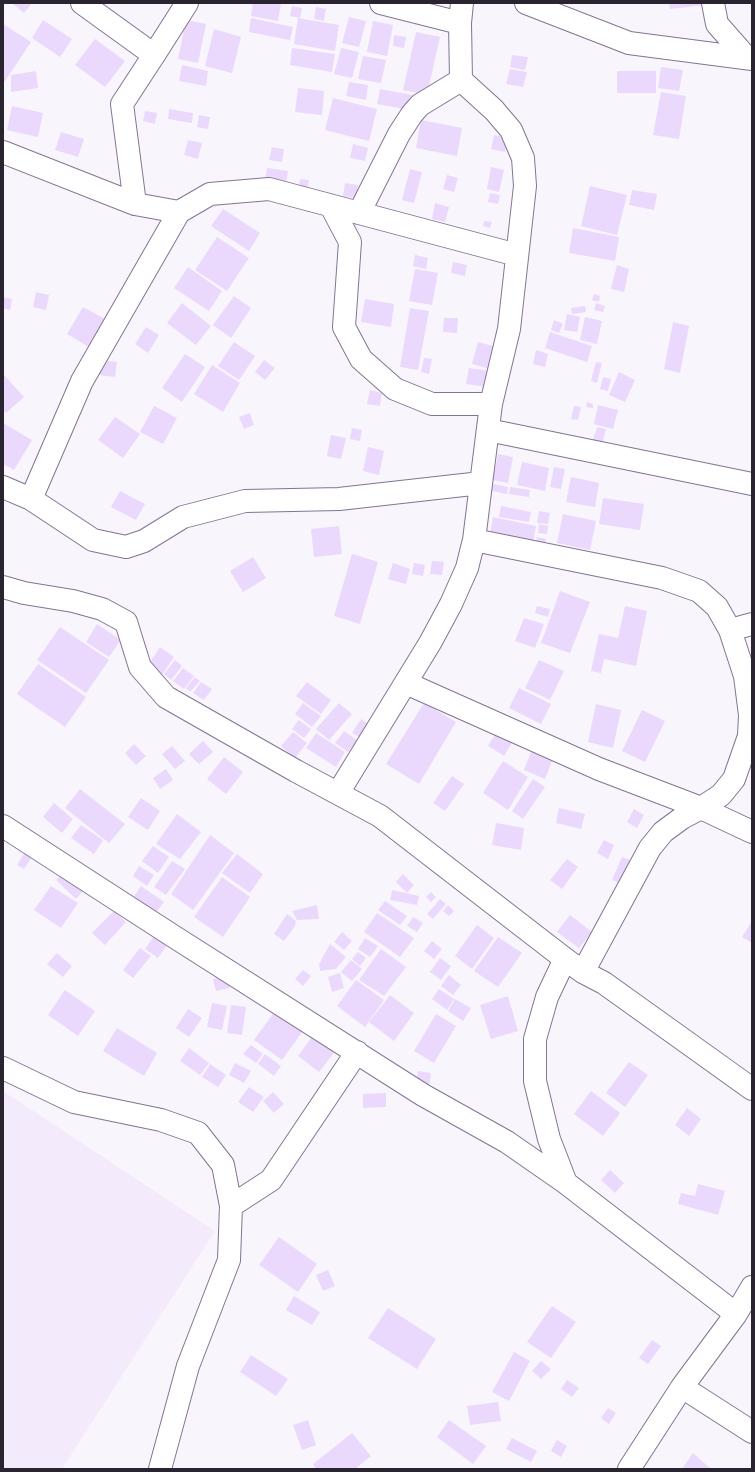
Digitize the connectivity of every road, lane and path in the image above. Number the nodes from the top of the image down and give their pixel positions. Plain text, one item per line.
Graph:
1 (82, 3) edge
2 (187, 3) edge
3 (380, 3) edge
4 (526, 3) edge
5 (713, 3) edge
6 (462, 13) edge
7 (154, 55) junction
8 (750, 58) edge
9 (461, 80) junction
10 (3, 152) edge
11 (135, 204) junction
12 (331, 206) junction
13 (179, 212) junction
14 (359, 213) junction
15 (516, 255) junction
16 (491, 404) junction
17 (488, 430) junction
18 (481, 483) junction
19 (752, 484) edge
20 (3, 486) edge
21 (31, 499) junction
22 (474, 540) junction
23 (3, 587) edge
24 (752, 624) edge
25 (730, 630) junction
26 (406, 683) junction
27 (338, 793) junction
28 (701, 808) junction
29 (3, 826) edge
30 (752, 832) edge
31 (565, 959) junction
32 (582, 972) junction
33 (356, 1052) junction
34 (3, 1068) edge
35 (752, 1089) edge
36 (566, 1183) junction
37 (231, 1206) junction
38 (752, 1287) edge
39 (736, 1314) junction
40 (682, 1387) junction
41 (752, 1432) edge
42 (160, 1469) edge
43 (629, 1469) edge

1 - 7 street
2 - 7 street
3 - 6 street
4 - 8 street
5 - 8 street
6 - 9 street
7 - 11 street
9 - 14 street
9 - 15 street
10 - 11 street
11 - 13 street
12 - 13 street
12 - 14 street
12 - 16 street
13 - 21 street
14 - 15 street
15 - 16 street
16 - 17 street
17 - 18 street
17 - 19 street
18 - 21 street
18 - 22 street
20 - 21 street
22 - 25 street
22 - 26 street
23 - 27 street
24 - 25 street
25 - 28 street
26 - 27 street
26 - 28 street
27 - 31 street
28 - 30 street
28 - 32 street
29 - 33 street
31 - 32 street
31 - 36 street
32 - 35 street
33 - 36 street
33 - 37 street
34 - 37 street
36 - 39 street
37 - 42 street
38 - 39 street
39 - 40 street
40 - 41 street
40 - 43 street

